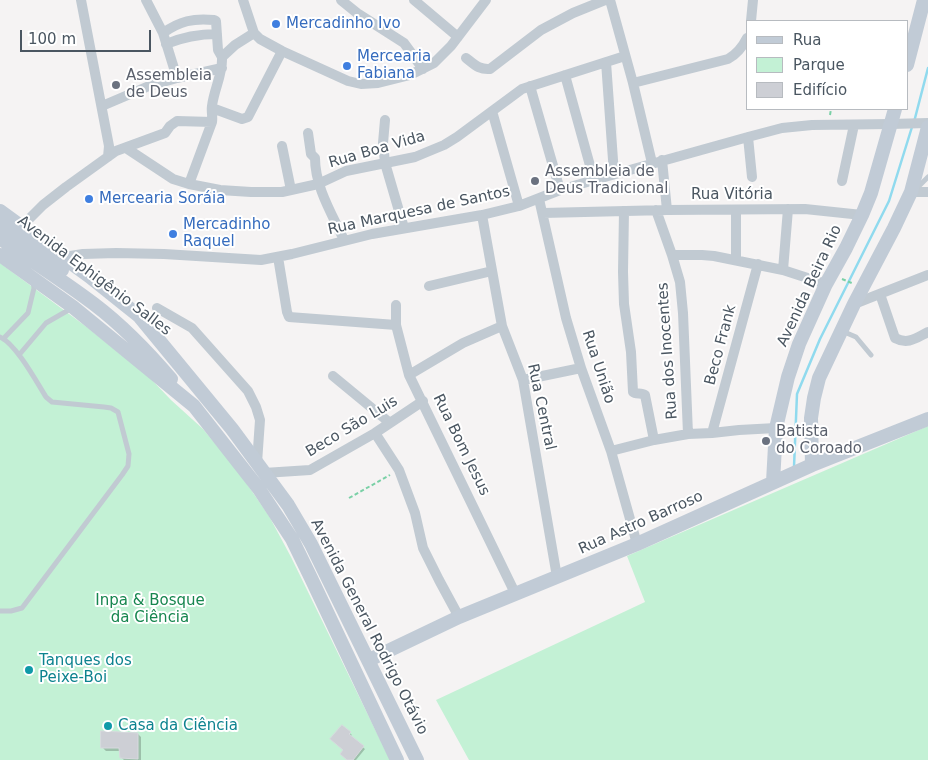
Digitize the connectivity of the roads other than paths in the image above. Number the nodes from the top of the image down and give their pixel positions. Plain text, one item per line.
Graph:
1 (81, 0) edge
2 (146, 0) edge
3 (244, 0) edge
4 (341, 0) edge
5 (486, 0) edge
6 (606, 0) edge
7 (610, 0) edge
8 (752, 0) edge
9 (924, 0) edge
10 (418, 1) edge
11 (752, 20) edge
12 (163, 32) junction
13 (254, 33) junction
14 (217, 34) junction
15 (458, 37) junction
16 (166, 44) junction
17 (745, 44) edge
18 (282, 51) junction
19 (625, 56) junction
20 (222, 57) junction
21 (466, 58) dead end
22 (908, 61) edge
23 (606, 62) junction
24 (222, 68) junction
25 (424, 69) junction
26 (565, 74) junction
27 (177, 78) junction
28 (633, 83) junction
29 (530, 86) junction
30 (102, 106) junction
31 (212, 108) junction
32 (895, 110) edge
33 (492, 111) junction
34 (385, 120) dead end
35 (212, 122) junction
36 (898, 124) junction
37 (925, 124) edge
38 (854, 125) junction
39 (308, 133) dead end
40 (748, 137) junction
41 (282, 146) dead end
42 (126, 148) junction
43 (108, 157) junction
44 (662, 160) junction
45 (385, 163) junction
46 (652, 163) junction
47 (614, 174) junction
48 (752, 177) dead end
49 (928, 177) edge
50 (594, 180) junction
51 (842, 181) dead end
52 (189, 184) junction
53 (318, 184) junction
54 (911, 189) junction
55 (291, 190) junction
56 (560, 190) junction
57 (928, 192) edge
58 (539, 199) junction
59 (519, 206) junction
60 (656, 210) junction
61 (667, 210) junction
62 (736, 210) junction
63 (788, 210) junction
64 (0, 211) edge
65 (624, 211) junction
66 (543, 213) junction
67 (482, 215) junction
68 (862, 216) junction
69 (0, 226) edge
70 (21, 227) junction
71 (404, 228) junction
72 (0, 238) edge
73 (344, 240) junction
74 (0, 255) edge
75 (672, 255) junction
76 (64, 257) junction
77 (278, 257) junction
78 (736, 260) junction
79 (758, 264) junction
80 (783, 270) junction
81 (492, 271) junction
82 (928, 274) edge
83 (33, 278) junction
84 (826, 284) junction
85 (429, 286) dead end
86 (880, 294) junction
87 (854, 304) junction
88 (396, 305) dead end
89 (73, 307) junction
90 (157, 308) dead end
91 (396, 325) junction
92 (502, 326) junction
93 (841, 331) junction
94 (928, 332) edge
95 (2, 338) edge
96 (168, 352) junction
97 (19, 355) junction
98 (871, 355) dead end
99 (581, 368) junction
100 (409, 375) junction
101 (333, 376) dead end
102 (523, 380) junction
103 (423, 401) junction
104 (194, 406) junction
105 (928, 419) edge
106 (390, 422) junction
107 (776, 428) junction
108 (375, 433) junction
109 (712, 433) junction
110 (688, 434) junction
111 (654, 440) junction
112 (611, 451) junction
113 (812, 465) junction
114 (260, 468) junction
115 (773, 482) junction
116 (637, 544) junction
117 (557, 577) junction
118 (515, 593) junction
119 (0, 611) edge
120 (459, 617) junction
121 (369, 660) junction
122 (397, 760) edge
123 (417, 760) edge

1 - 30 street
2 - 12 street
3 - 13 street
4 - 25 street
5 - 15 street
6 - 21 street
7 - 19 street
8 - 11 street
9 - 22 main road
10 - 15 street
12 - 14 street
12 - 16 street
13 - 18 street
13 - 20 street
14 - 16 street
14 - 20 street
15 - 25 street
16 - 27 street
17 - 28 street
18 - 25 street
18 - 31 street
19 - 23 street, Rua Boa Vida
19 - 28 street
20 - 24 street
23 - 26 street, Rua Boa Vida
23 - 47 street
24 - 27 street
24 - 31 street
26 - 29 street, Rua Boa Vida
26 - 50 street
27 - 30 street
28 - 46 street
29 - 33 street, Rua Boa Vida
29 - 56 street
30 - 43 street
31 - 35 street
32 - 36 main road, Avenida Beira Rio
33 - 45 street, Rua Boa Vida
33 - 59 street
34 - 45 street
35 - 42 street
35 - 52 street
36 - 37 street, Rua Marquesa de Santos
36 - 38 street, Rua Marquesa de Santos
36 - 68 main road, Avenida Beira Rio
37 - 54 main road
38 - 40 street, Rua Marquesa de Santos
38 - 51 street
39 - 53 street
40 - 44 street, Rua Marquesa de Santos
40 - 48 street
41 - 55 street
42 - 43 street
42 - 52 street, Rua Boa Vida
43 - 70 street
44 - 46 street, Rua Marquesa de Santos
44 - 61 street
45 - 53 street, Rua Boa Vida
45 - 71 street
46 - 47 street, Rua Marquesa de Santos
47 - 50 street, Rua Marquesa de Santos
49 - 54 lane
50 - 56 street, Rua Marquesa de Santos
52 - 55 street, Rua Boa Vida
53 - 55 street, Rua Boa Vida
53 - 73 street
54 - 57 street
54 - 87 main road
56 - 58 street, Rua Marquesa de Santos
58 - 59 street, Rua Marquesa de Santos
58 - 66 street, Rua União
59 - 67 street, Rua Marquesa de Santos
60 - 61 street, Rua Vitória
60 - 65 street, Rua Vitória
60 - 75 street, Rua dos Inocentes
61 - 62 street, Rua Vitória
62 - 63 street, Rua Vitória
62 - 78 street
63 - 68 street, Rua Vitória
63 - 80 street
64 - 70 main road, Avenida General Rodrigo Otávio
65 - 66 street, Rua Vitória
65 - 111 street
66 - 99 street, Rua União
67 - 71 street, Rua Marquesa de Santos
67 - 81 street, Rua Central
68 - 84 main road, Avenida Beira Rio
69 - 96 main road, Avenida Ephigênio Salles
70 - 76 main road, Avenida General Rodrigo Otávio
71 - 73 street, Rua Marquesa de Santos
72 - 104 main road, Avenida Ephigênio Salles
73 - 77 street, Rua Marquesa de Santos
74 - 83 main road, Avenida General Rodrigo Otávio
75 - 78 street
75 - 110 street, Rua dos Inocentes
76 - 77 street, Rua Marquesa de Santos
76 - 96 main road, Avenida General Rodrigo Otávio
77 - 91 street
78 - 79 street
79 - 80 street
79 - 109 street, Beco Frank
80 - 84 street
81 - 85 street
81 - 92 street, Rua Central
82 - 86 street
83 - 89 main road, Avenida General Rodrigo Otávio
83 - 95 lane
84 - 107 main road, Avenida Beira Rio
86 - 87 street
86 - 94 street
87 - 93 main road
88 - 91 street, Rua Bom Jesus
89 - 97 lane
89 - 104 main road, Avenida General Rodrigo Otávio
90 - 114 street
91 - 100 street, Rua Bom Jesus
92 - 100 street
92 - 102 street, Rua Central
93 - 98 lane
93 - 113 main road
95 - 97 lane
96 - 114 main road, Avenida General Rodrigo Otávio
97 - 119 lane
99 - 102 street
99 - 112 street, Rua União
100 - 103 street, Rua Bom Jesus
101 - 106 street
102 - 117 street, Rua Central
103 - 106 street, Beco São Luis
103 - 118 street, Rua Bom Jesus
104 - 122 main road, Avenida General Rodrigo Otávio
105 - 113 main road, Rua Astro Barroso
106 - 108 street, Beco São Luis
107 - 109 street
107 - 115 main road, Avenida Beira Rio
108 - 114 street, Beco São Luis
108 - 120 street
109 - 110 street
110 - 111 street
111 - 112 street
112 - 116 street, Rua União
113 - 115 main road, Rua Astro Barroso
114 - 121 main road, Avenida General Rodrigo Otávio
115 - 116 main road, Rua Astro Barroso
116 - 117 main road, Rua Astro Barroso
117 - 118 main road, Rua Astro Barroso
118 - 120 main road, Rua Astro Barroso
120 - 121 main road, Rua Astro Barroso
121 - 123 main road, Avenida General Rodrigo Otávio

